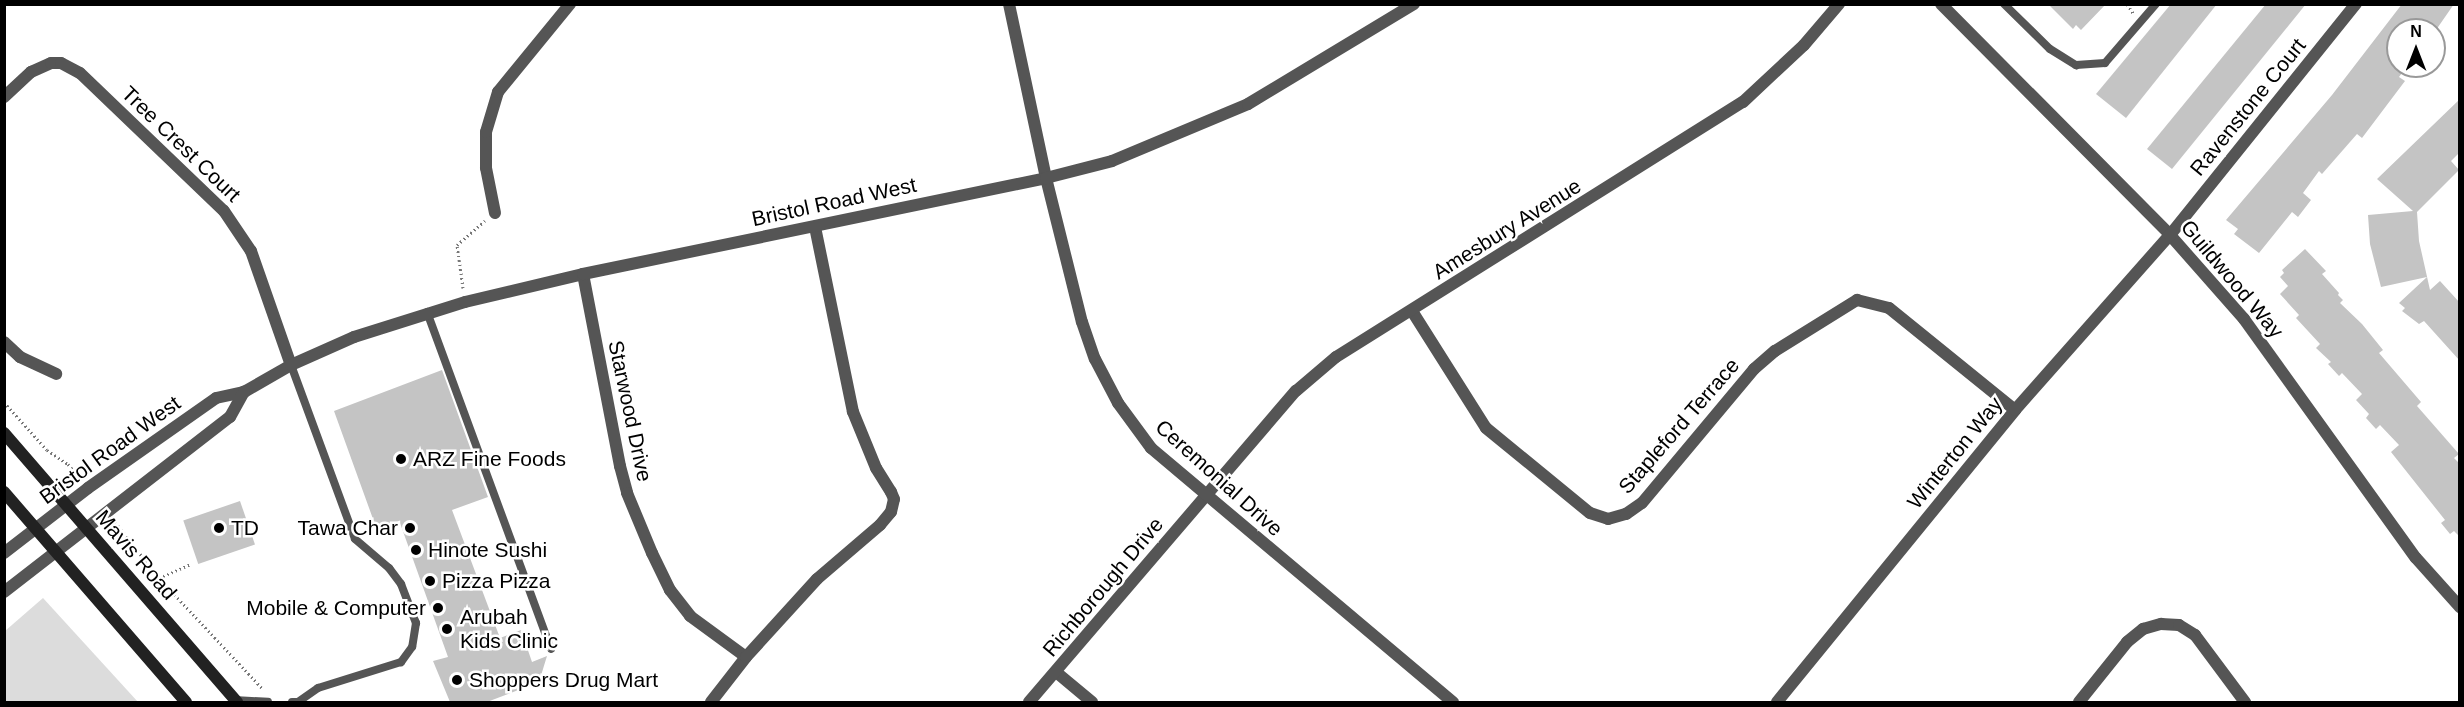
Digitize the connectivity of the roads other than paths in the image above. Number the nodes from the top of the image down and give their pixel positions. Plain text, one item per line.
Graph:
1 (570, 4) edge
2 (1009, 4) edge
3 (1414, 4) edge
4 (1839, 4) edge
5 (1941, 4) edge
6 (2004, 4) edge
7 (2156, 4) edge
8 (2356, 4) edge
9 (4, 97) edge
10 (1046, 178) junction
11 (495, 213) road end
12 (815, 227) junction
13 (2170, 235) junction
14 (583, 274) junction
15 (1412, 311) junction
16 (428, 312) junction
17 (4, 342) edge
18 (291, 365) junction
19 (56, 374) dead end
20 (244, 392) junction
21 (2015, 410) junction
22 (4, 434) edge
23 (4, 492) edge
24 (1205, 496) junction
25 (67, 505) junction
26 (87, 528) junction
27 (36, 529) junction
28 (56, 552) junction
29 (4, 553) edge
30 (4, 592) edge
31 (2460, 607) edge
32 (550, 649) dead end
33 (746, 657) junction
34 (1056, 672) junction
35 (268, 699) edge
36 (236, 701) edge
37 (186, 702) edge
38 (292, 702) edge
39 (298, 702) edge
40 (711, 702) edge
41 (1029, 702) edge
42 (1092, 702) edge
43 (1453, 702) edge
44 (1777, 702) edge
45 (2079, 702) edge
46 (2245, 702) edge

1 - 11 street
2 - 10 street, Ceremonial Drive
3 - 10 street, Bristol Road West
4 - 15 street, Amesbury Avenue
5 - 13 street, Guildwood Way
6 - 7 lane
8 - 13 street, Ravenstone Court
9 - 18 street, Tree Crest Court
10 - 12 street, Bristol Road West
10 - 24 street, Ceremonial Drive
12 - 14 street, Bristol Road West
12 - 33 street
13 - 21 street, Winterton Way
13 - 31 street, Guildwood Way
14 - 16 street, Bristol Road West
14 - 33 street, Starwood Drive
15 - 21 street, Stapleford Terrace
15 - 24 street, Amesbury Avenue
16 - 18 street, Bristol Road West
16 - 32 lane
17 - 19 street
18 - 20 street, Bristol Road West
18 - 39 lane
20 - 25 street, Bristol Road West
20 - 26 street, Bristol Road West
21 - 44 street, Winterton Way
22 - 25 main road, Mavis Road
23 - 27 main road
24 - 34 street, Richborough Drive
24 - 43 street, Ceremonial Drive
25 - 26 main road, Mavis Road
25 - 27 street, Bristol Road West
26 - 28 street, Bristol Road West
26 - 36 main road, Mavis Road
27 - 28 main road
27 - 29 street, Bristol Road West
28 - 30 street, Bristol Road West
28 - 37 main road
33 - 40 street
34 - 41 street, Richborough Drive
34 - 42 street
35 - 36 lane
38 - 39 lane
45 - 46 street

